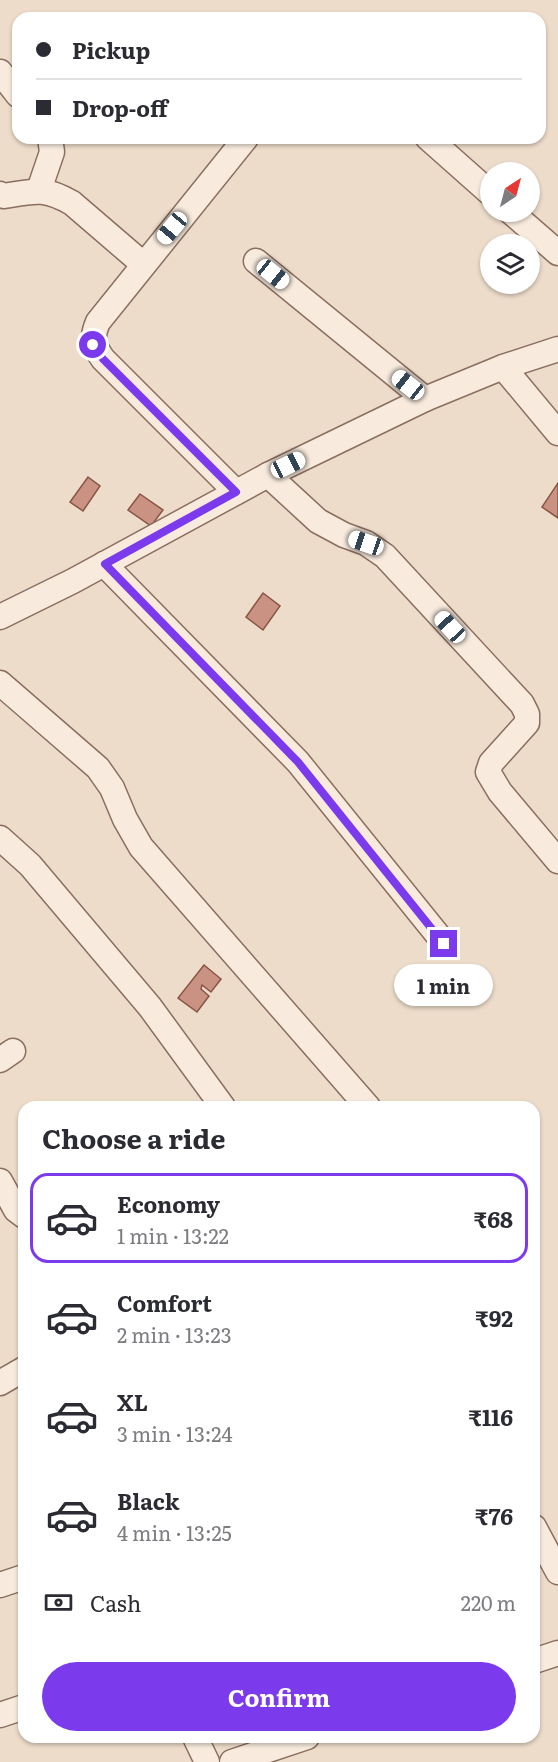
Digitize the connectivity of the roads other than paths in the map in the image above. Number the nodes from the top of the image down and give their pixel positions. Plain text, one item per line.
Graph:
1 (0, 72) edge
2 (12, 87) edge
3 (51, 144) edge
4 (241, 144) edge
5 (435, 144) edge
6 (480, 185) edge
7 (39, 190) junction
8 (0, 194) edge
9 (522, 222) edge
10 (558, 253) edge
11 (256, 261) dead end
12 (143, 264) junction
13 (558, 349) edge
14 (503, 367) junction
15 (425, 399) junction
16 (558, 433) edge
17 (268, 475) junction
18 (236, 492) junction
19 (105, 564) junction
20 (0, 617) edge
21 (0, 683) edge
22 (0, 838) edge
23 (558, 861) edge
24 (444, 944) dead end
25 (219, 1101) edge
26 (363, 1101) edge
27 (0, 1181) edge
28 (18, 1212) edge
29 (18, 1372) edge
30 (0, 1383) edge
31 (540, 1538) edge
32 (558, 1572) edge
33 (18, 1579) edge
34 (0, 1585) edge
35 (558, 1653) edge
36 (540, 1659) edge
37 (18, 1709) edge
38 (0, 1715) edge
39 (198, 1743) edge
40 (289, 1743) edge
41 (207, 1762) edge
42 (232, 1762) edge

1 - 2 street
3 - 7 street
4 - 12 street
5 - 6 street
7 - 8 street
7 - 12 street
9 - 10 street
11 - 15 street
12 - 18 street
13 - 14 street
14 - 15 street
14 - 16 street
15 - 17 street
17 - 18 street
17 - 23 street
18 - 19 street
19 - 20 street
19 - 24 street
21 - 26 street
22 - 25 street
27 - 28 street
29 - 30 street
31 - 32 street
33 - 34 street
35 - 36 street
37 - 38 street
39 - 41 street
40 - 42 street

